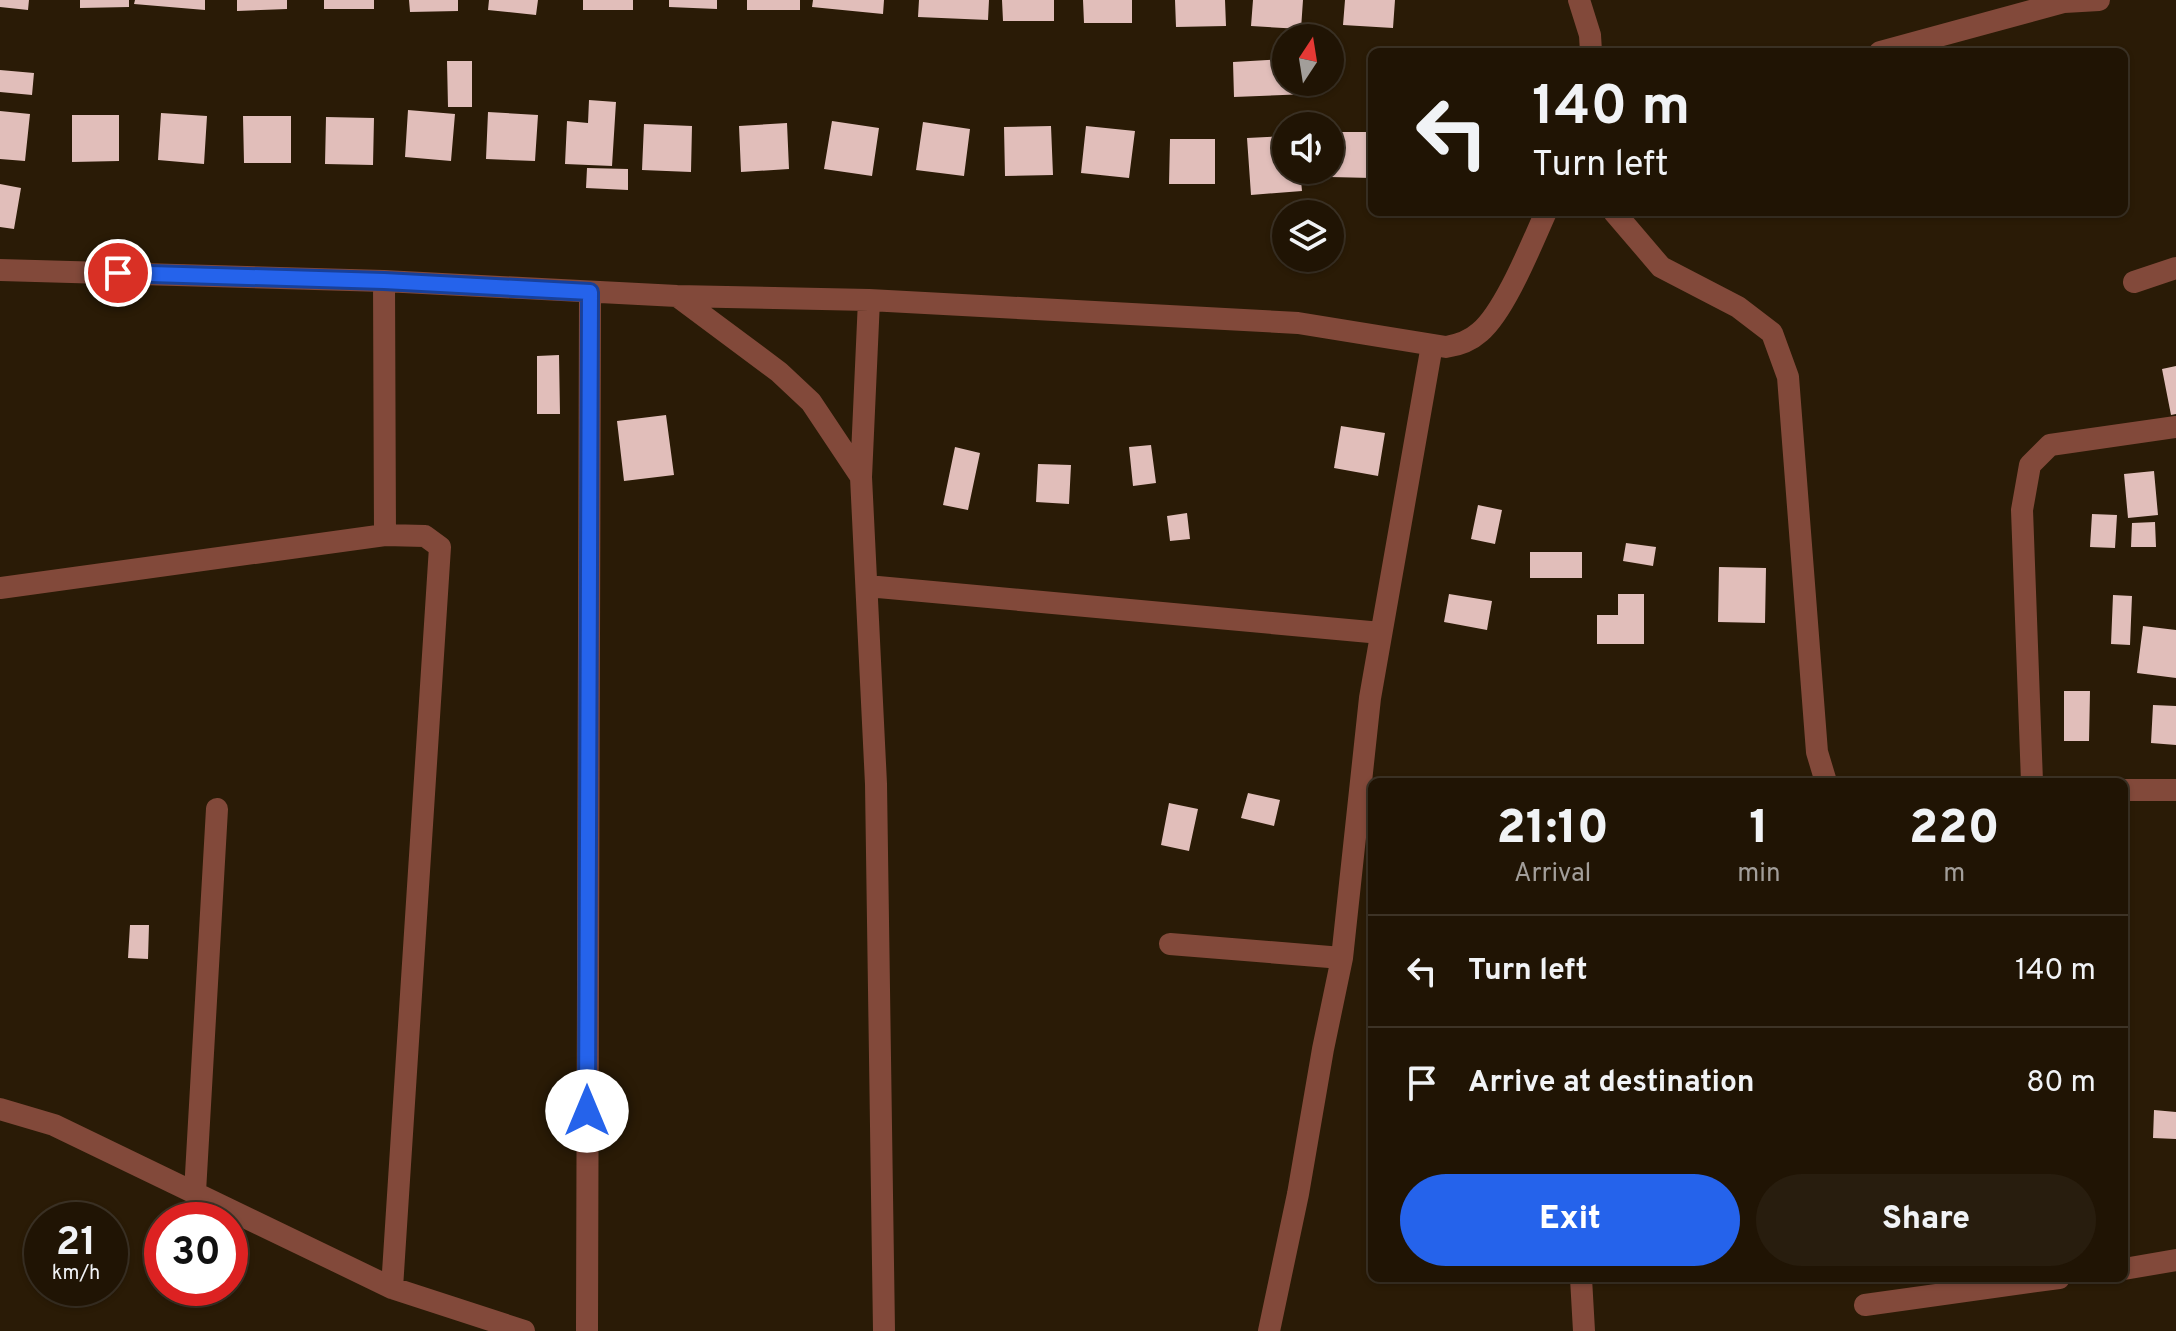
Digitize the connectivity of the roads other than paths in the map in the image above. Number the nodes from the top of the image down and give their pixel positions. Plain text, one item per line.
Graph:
1 (1579, 0) edge
2 (2099, 0) edge
3 (1999, 9) edge
4 (1591, 48) edge
5 (1891, 48) edge
6 (1544, 216) edge
7 (1617, 216) edge
8 (2176, 268) edge
9 (0, 270) edge
10 (384, 281) junction
11 (2134, 282) dead end
12 (590, 292) junction
13 (677, 296) junction
14 (869, 300) junction
15 (1432, 345) junction
16 (2176, 427) edge
17 (861, 477) junction
18 (385, 535) junction
19 (867, 586) junction
20 (0, 588) edge
21 (1381, 633) junction
22 (1825, 778) edge
23 (2032, 778) edge
24 (2128, 790) edge
25 (2176, 790) edge
26 (217, 809) dead end
27 (1170, 944) dead end
28 (1342, 958) junction
29 (0, 1109) edge
30 (195, 1192) junction
31 (2176, 1260) edge
32 (2128, 1268) edge
33 (1581, 1282) edge
34 (2030, 1282) edge
35 (392, 1288) junction
36 (1865, 1305) dead end
37 (524, 1331) edge
38 (587, 1331) edge
39 (884, 1331) edge
40 (1269, 1331) edge
41 (1584, 1331) edge

1 - 4 street
2 - 3 street
3 - 5 street
6 - 15 street
7 - 22 street
8 - 11 street
9 - 10 street
10 - 12 street
10 - 18 street
12 - 13 street
12 - 38 street
13 - 14 street
13 - 17 street
14 - 15 street
14 - 17 street
15 - 21 street
16 - 23 street
17 - 19 street
18 - 20 street
18 - 35 street
19 - 21 street
19 - 39 street
21 - 28 street
24 - 25 street
26 - 30 street
27 - 28 street
28 - 40 street
29 - 30 street
30 - 35 street
31 - 32 street
33 - 41 street
34 - 36 street
35 - 37 street

